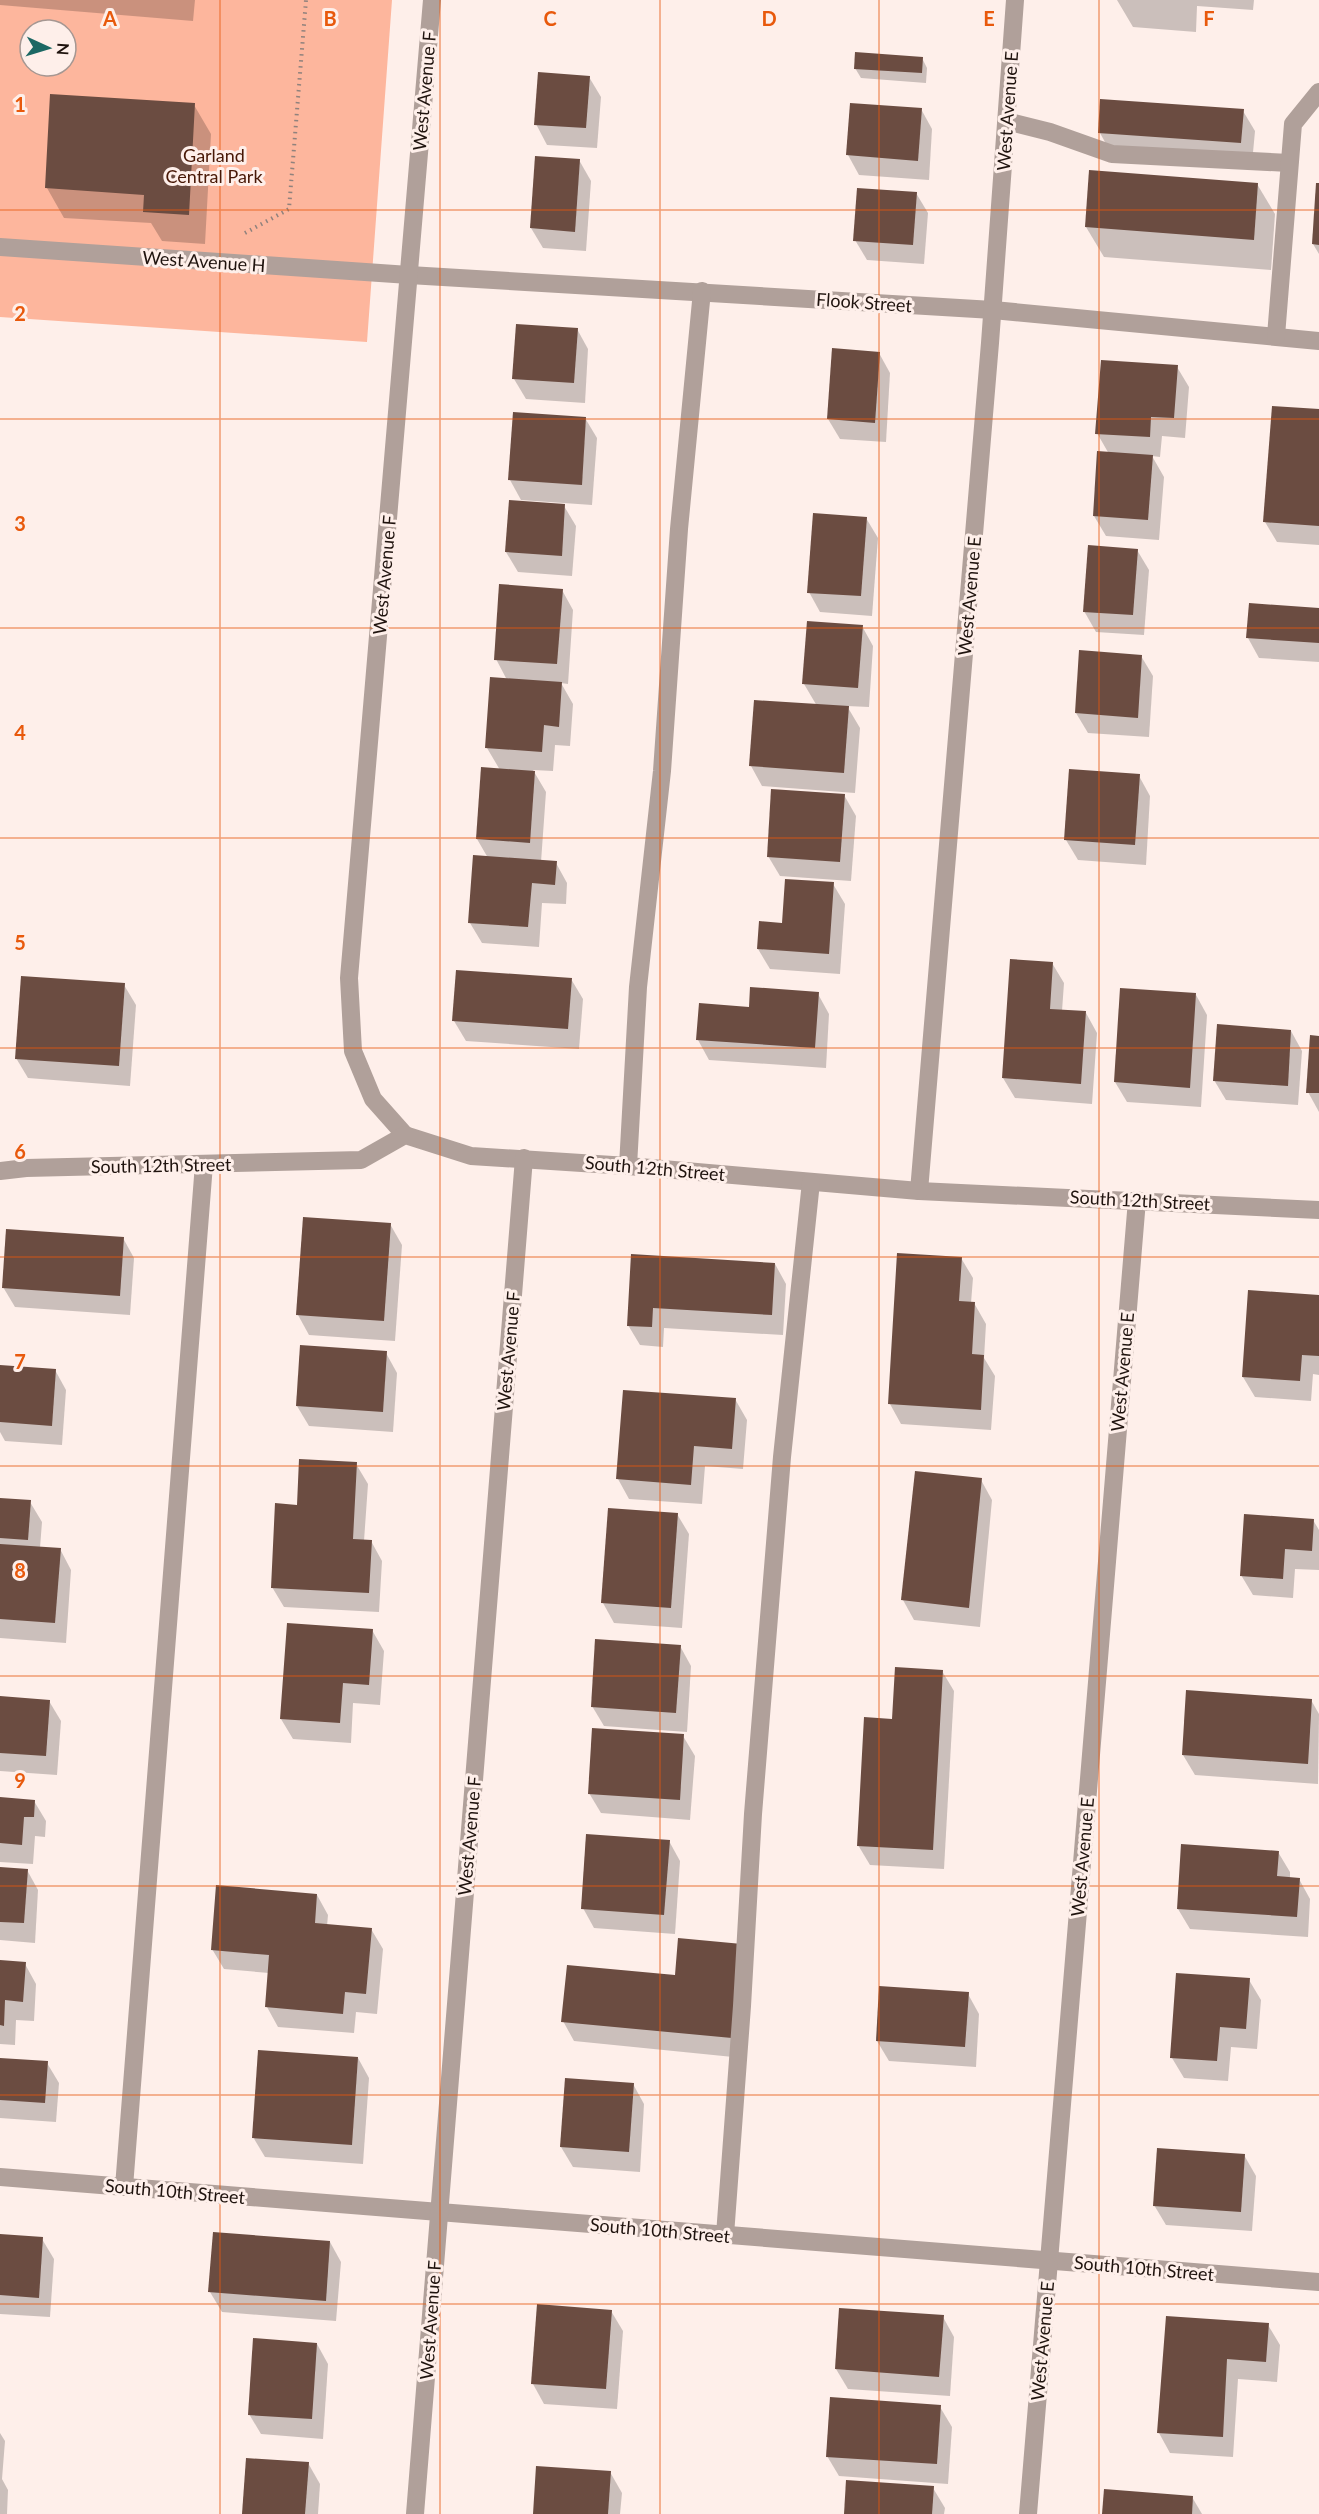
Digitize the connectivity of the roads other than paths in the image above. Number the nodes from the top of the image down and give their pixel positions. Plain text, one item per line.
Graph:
1 (432, 0) edge
2 (1015, 0) edge
3 (1319, 92) edge
4 (1006, 121) junction
5 (1288, 163) junction
6 (0, 247) edge
7 (409, 275) junction
8 (702, 291) junction
9 (993, 310) junction
10 (1276, 336) junction
11 (1319, 341) edge
12 (405, 1135) junction
13 (524, 1158) junction
14 (204, 1164) junction
15 (628, 1166) junction
16 (0, 1172) edge
17 (811, 1182) junction
18 (919, 1191) junction
19 (1137, 1200) junction
20 (1319, 1210) edge
21 (0, 2177) edge
22 (124, 2187) junction
23 (439, 2212) junction
24 (724, 2235) junction
25 (1049, 2261) junction
26 (1319, 2282) edge
27 (415, 2514) edge
28 (1028, 2514) edge

1 - 7 street, West Avenue F
2 - 4 street, West Avenue E
3 - 5 street
4 - 5 street
4 - 9 street, West Avenue E
5 - 10 street
6 - 7 street, West Avenue H
7 - 8 street, Flook Street
7 - 12 street, West Avenue F
8 - 9 street, Flook Street
8 - 15 street
9 - 10 street, Flook Street
9 - 18 street, West Avenue E
10 - 11 street, Flook Street
12 - 13 street, South 12th Street
12 - 14 street, South 12th Street
13 - 15 street, South 12th Street
13 - 23 street, West Avenue F
14 - 16 street, South 12th Street
14 - 22 street
15 - 17 street, South 12th Street
17 - 18 street, South 12th Street
17 - 24 street
18 - 19 street, South 12th Street
19 - 20 street, South 12th Street
19 - 25 street, West Avenue E
21 - 22 street, South 10th Street
22 - 23 street, South 10th Street
23 - 24 street, South 10th Street
23 - 27 street, West Avenue F
24 - 25 street, South 10th Street
25 - 26 street, South 10th Street
25 - 28 street, West Avenue E

